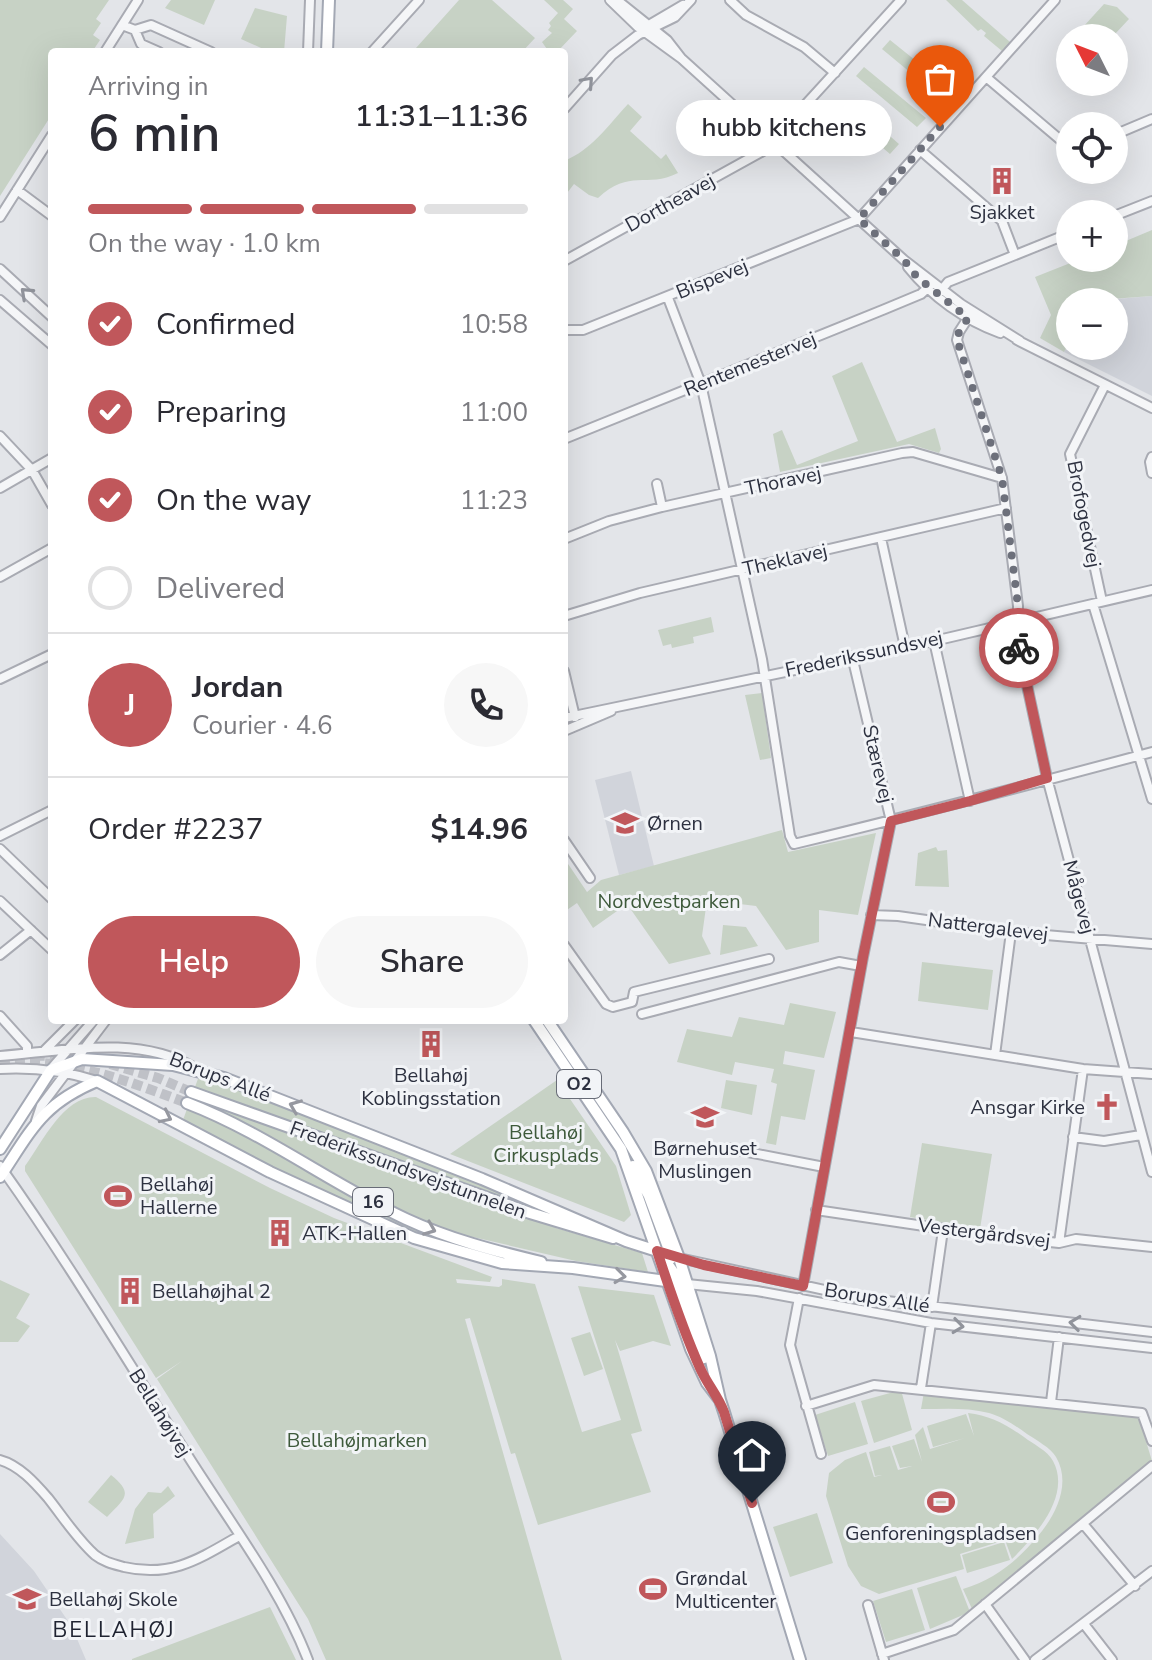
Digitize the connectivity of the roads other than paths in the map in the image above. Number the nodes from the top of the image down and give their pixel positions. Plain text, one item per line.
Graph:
1 (138, 0) edge
2 (310, 0) edge
3 (329, 0) edge
4 (419, 0) edge
5 (610, 0) edge
6 (617, 0) edge
7 (691, 0) edge
8 (730, 0) edge
9 (901, 0) edge
10 (1055, 0) edge
11 (122, 25) junction
12 (650, 29) junction
13 (135, 30) junction
14 (108, 48) edge
15 (150, 48) edge
16 (202, 48) edge
17 (308, 48) edge
18 (327, 48) edge
19 (376, 48) edge
20 (835, 73) junction
21 (986, 77) junction
22 (568, 97) edge
23 (1152, 119) edge
24 (1128, 129) edge
25 (1056, 136) edge
26 (48, 141) edge
27 (773, 142) junction
28 (920, 150) junction
29 (17, 190) junction
30 (1152, 201) edge
31 (1128, 210) edge
32 (48, 213) edge
33 (0, 217) edge
34 (859, 219) junction
35 (1056, 239) edge
36 (1015, 255) junction
37 (568, 259) edge
38 (0, 269) edge
39 (931, 285) junction
40 (939, 292) junction
41 (668, 298) junction
42 (0, 300) edge
43 (48, 313) edge
44 (968, 318) junction
45 (568, 330) edge
46 (1020, 341) junction
47 (48, 342) edge
48 (701, 384) junction
49 (1105, 385) junction
50 (1152, 408) edge
51 (0, 436) edge
52 (568, 437) edge
53 (1152, 457) edge
54 (48, 460) edge
55 (32, 470) junction
56 (1152, 473) edge
57 (1002, 478) junction
58 (657, 484) dead end
59 (0, 488) edge
60 (725, 493) junction
61 (48, 498) edge
62 (662, 507) junction
63 (1006, 508) junction
64 (568, 537) edge
65 (881, 538) junction
66 (48, 550) edge
67 (742, 570) junction
68 (0, 577) edge
69 (1152, 590) edge
70 (1097, 602) junction
71 (568, 615) edge
72 (1017, 620) junction
73 (934, 641) junction
74 (905, 647) junction
75 (48, 656) edge
76 (852, 656) junction
77 (765, 675) junction
78 (0, 679) edge
79 (568, 689) edge
80 (568, 719) edge
81 (575, 720) junction
82 (568, 727) edge
83 (1152, 752) edge
84 (1137, 756) junction
85 (1047, 778) junction
86 (1152, 799) edge
87 (970, 801) junction
88 (48, 812) edge
89 (891, 821) junction
90 (0, 836) edge
91 (568, 846) edge
92 (0, 849) edge
93 (590, 878) dead end
94 (48, 895) edge
95 (0, 901) edge
96 (871, 915) junction
97 (31, 930) junction
98 (1011, 932) junction
99 (1090, 937) junction
100 (1152, 944) edge
101 (48, 946) edge
102 (568, 951) edge
103 (0, 955) edge
104 (769, 959) dead end
105 (861, 966) junction
106 (642, 1014) dead end
107 (0, 1016) edge
108 (71, 1024) edge
109 (90, 1024) edge
110 (103, 1024) edge
111 (537, 1024) edge
112 (550, 1024) edge
113 (851, 1032) junction
114 (17, 1036) junction
115 (84, 1048) junction
116 (67, 1050) junction
117 (40, 1052) junction
118 (27, 1053) junction
119 (13, 1055) junction
120 (995, 1055) junction
121 (0, 1056) edge
122 (74, 1061) junction
123 (0, 1069) edge
124 (1083, 1069) junction
125 (51, 1070) junction
126 (201, 1071) junction
127 (66, 1072) junction
128 (1126, 1072) junction
129 (1152, 1074) edge
130 (97, 1081) junction
131 (36, 1121) junction
132 (1141, 1135) junction
133 (1073, 1137) junction
134 (727, 1148) dead end
135 (0, 1149) edge
136 (623, 1154) junction
137 (1151, 1166) edge
138 (824, 1167) junction
139 (1, 1171) edge
140 (816, 1210) junction
141 (943, 1230) junction
142 (626, 1241) junction
143 (1059, 1243) junction
144 (1152, 1247) edge
145 (657, 1251) junction
146 (675, 1257) junction
147 (573, 1268) junction
148 (677, 1283) junction
149 (803, 1286) junction
150 (799, 1298) junction
151 (932, 1307) junction
152 (931, 1323) junction
153 (1152, 1332) edge
154 (1059, 1337) junction
155 (1152, 1348) edge
156 (921, 1388) junction
157 (720, 1400) junction
158 (1051, 1402) junction
159 (806, 1406) junction
160 (1152, 1439) edge
161 (821, 1454) dead end
162 (0, 1460) edge
163 (1152, 1466) edge
164 (1084, 1525) junction
165 (239, 1536) junction
166 (1152, 1571) edge
167 (1135, 1586) junction
168 (985, 1604) junction
169 (868, 1605) dead end
170 (1084, 1624) junction
171 (883, 1657) edge
172 (308, 1660) edge
173 (800, 1660) edge
174 (1025, 1660) edge
175 (1035, 1660) edge
176 (1112, 1660) edge

1 - 11 street
2 - 17 street
3 - 18 main road
4 - 19 street
5 - 12 street
6 - 12 street
7 - 12 street
8 - 20 street
9 - 20 street, Dortheavej
10 - 21 street
11 - 13 street
11 - 14 street
22 -> 12 street
12 - 27 street
13 - 15 street
13 - 16 street
20 - 27 street, Dortheavej
21 - 25 street
21 - 28 street
23 - 24 street
26 - 29 street
27 - 34 street
27 - 37 street, Dortheavej
28 - 34 street
28 - 36 street
29 - 32 street
29 - 33 street
30 - 31 street
34 - 39 street
34 - 41 street, Bispevej
35 - 36 street
36 - 40 street
43 -> 38 street
39 - 40 street
39 - 48 street, Rentemestervej
40 - 44 street
40 - 46 street
41 - 45 street, Bispevej
41 - 48 street
42 - 47 street
44 - 46 street
44 - 57 street, Mågevej
46 - 49 street
48 - 52 street, Rentemestervej
48 - 60 street
49 - 50 street
49 - 70 street, Brofogedvej
51 - 55 street
53 - 56 street
54 - 55 street
55 - 59 street
55 - 61 street
57 - 60 street, Thoravej
57 - 63 street, Mågevej
58 - 62 street
60 - 62 street, Thoravej
60 - 67 street
62 - 64 street, Thoravej
63 - 65 street, Theklavej
63 - 72 street, Mågevej
65 - 67 street, Theklavej
65 - 74 street
66 - 68 street
67 - 71 street, Theklavej
67 - 77 street
69 - 70 street, Frederikssundsvej
70 - 72 street, Frederikssundsvej
70 - 84 street, Brofogedvej
72 - 73 street, Frederikssundsvej
72 - 85 street, Mågevej
73 - 74 street, Frederikssundsvej
73 - 87 street
74 - 76 street, Frederikssundsvej
75 - 78 street
76 - 77 street, Frederikssundsvej
76 - 89 street, Stærevej
77 - 81 street, Frederikssundsvej
77 - 89 street
79 - 81 street
80 - 81 street, Frederikssundsvej
81 - 82 street, Frederikssundsvej
83 - 84 street
84 - 85 street
84 - 86 street, Brofogedvej
85 - 87 street
85 - 99 street, Mågevej
87 - 89 street
88 - 90 street
89 - 96 street, Stærevej
91 - 93 street
92 - 94 street
95 - 97 street
96 - 98 street, Nattergalevej
96 - 105 street, Stærevej
97 - 101 street
97 - 103 street
98 - 99 street, Nattergalevej
98 - 120 street
99 - 100 street, Nattergalevej
99 - 128 street, Mågevej
102 - 104 street
105 - 106 street
105 - 113 street, Stærevej
107 - 114 street
108 - 117 street
109 - 116 street
110 - 115 street
111 - 136 main road, O2
112 - 146 main road, O2
113 - 120 street
113 - 138 street, Stærevej
114 - 118 street
114 - 119 street
115 - 116 street, Borups Allé
115 - 122 street
115 - 126 street, Borups Allé
116 - 117 street, Borups Allé
116 - 125 street
117 - 118 street, Borups Allé
118 - 119 street, Borups Allé
119 - 121 street, Borups Allé
120 - 124 street
122 - 125 main road
122 - 126 main road
122 - 127 street
123 - 125 street, Borups Allé
124 - 128 street
124 - 133 street
125 - 127 street, Borups Allé
125 - 135 main road
142 -> 126 main road, Borups Allé
127 - 130 street, Borups Allé
127 - 131 street
128 - 129 street
128 - 132 street, Mågevej
130 - 131 main road
130 -> 147 main road, Borups Allé
131 - 139 main road
132 - 133 street
132 - 137 street, Mågevej
133 - 143 street
134 - 138 street
136 - 145 main road, O2
136 - 146 main road
138 - 140 street, Stærevej
139 - 165 street, Bellahøjvej
140 - 141 street, Vestergårdsvej
140 - 149 street, Stærevej
141 - 143 street, Vestergårdsvej
141 - 151 street
142 - 145 main road, Borups Allé / 16
142 -> 147 main road, Frederikssundsvejstunnelen / 16
143 - 144 street, Vestergårdsvej
145 - 146 main road, Borups Allé / 16
145 - 148 main road, O2
146 - 148 main road, O2
146 - 149 street, Borups Allé
147 -> 148 main road, Borups Allé / 16
148 - 150 street, Borups Allé
148 - 157 main road, O2
148 - 157 main road, O2
149 - 151 street, Borups Allé
150 - 152 street, Borups Allé
150 - 159 street, Borups Allé
153 -> 151 street, Borups Allé
152 -> 154 street, Borups Allé
152 - 156 street, Borups Allé
154 - 155 street, Borups Allé
154 - 158 street
156 - 158 street
156 - 159 street
157 - 173 main road, O2
158 - 160 street
159 - 161 street, Borups Allé
162 - 165 street
163 - 164 street
164 - 167 street
164 - 168 street
165 - 172 street, Bellahøjvej
166 - 167 street
167 - 170 street
168 - 171 street
168 - 174 street
169 - 171 street
170 - 175 street
170 - 176 street

